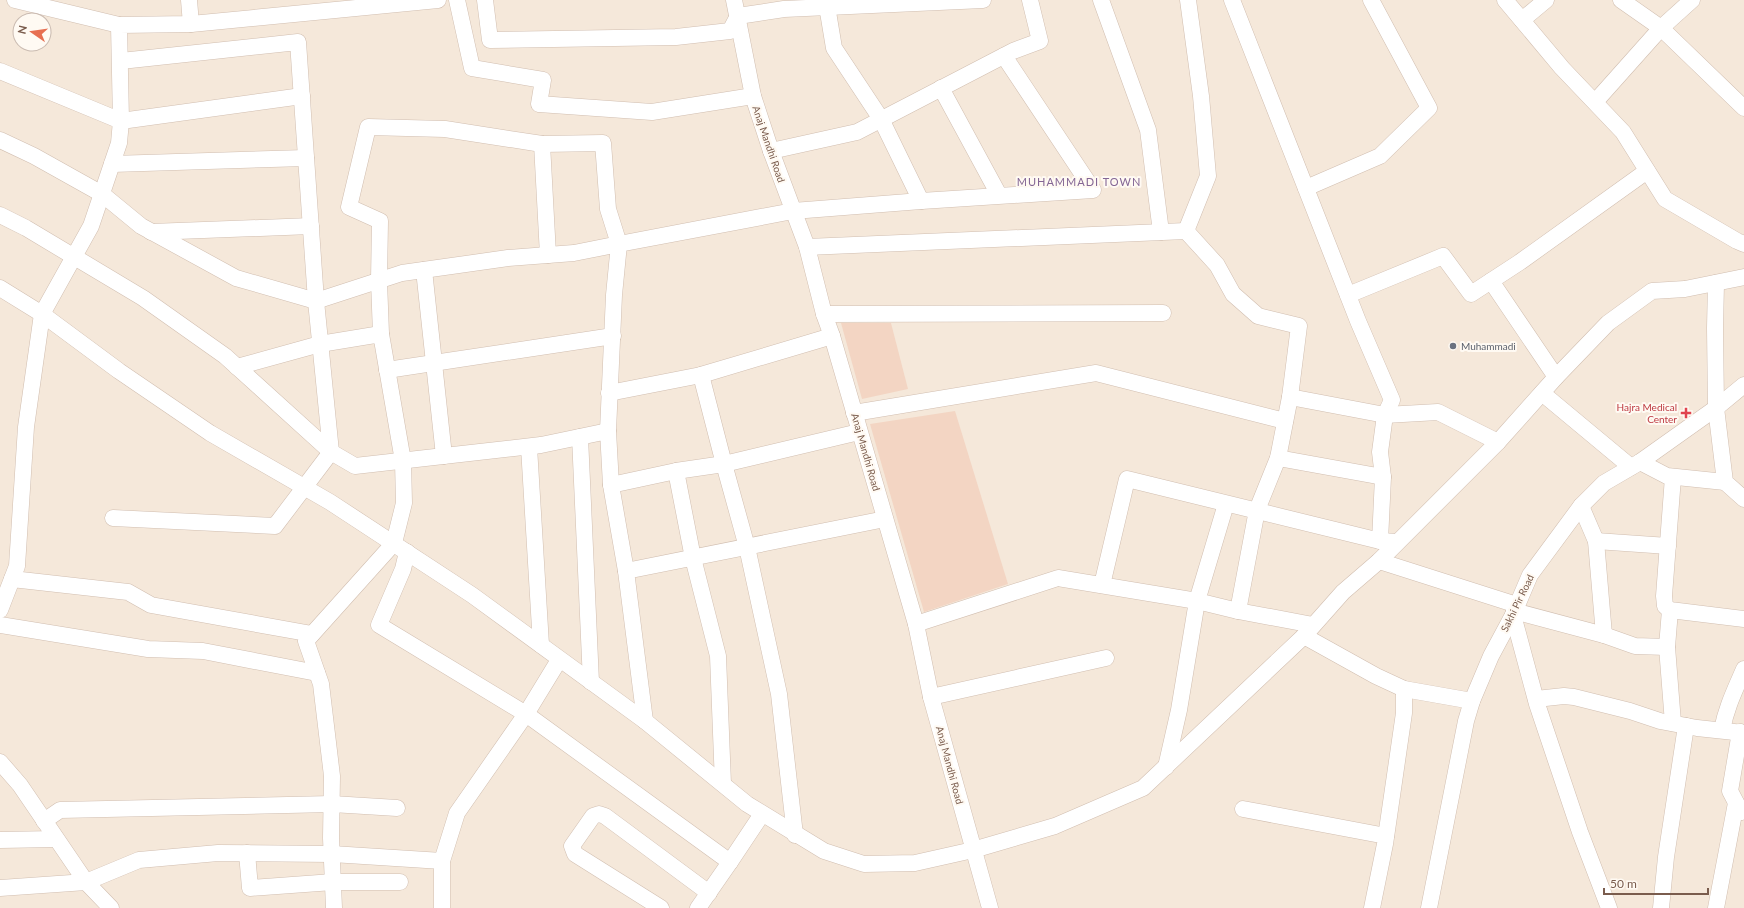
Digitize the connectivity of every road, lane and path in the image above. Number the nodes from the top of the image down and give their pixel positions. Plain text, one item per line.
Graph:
1 (189, 0) edge
2 (438, 0) edge
3 (457, 0) edge
4 (485, 0) edge
5 (734, 0) edge
6 (983, 0) edge
7 (1030, 0) edge
8 (1101, 0) edge
9 (1188, 0) edge
10 (1232, 0) edge
11 (1370, 0) edge
12 (1505, 0) edge
13 (1546, 0) edge
14 (1621, 0) edge
15 (1692, 0) edge
16 (20, 1) edge
17 (947, 1) edge
18 (873, 2) edge
19 (910, 2) edge
20 (827, 3) edge
21 (783, 4) edge
22 (803, 4) edge
23 (738, 16) junction
24 (1522, 20) junction
25 (191, 24) junction
26 (119, 25) junction
27 (1660, 28) junction
28 (1004, 56) junction
29 (121, 61) junction
30 (0, 71) edge
31 (941, 88) junction
32 (302, 96) junction
33 (753, 96) junction
34 (1595, 102) junction
35 (1744, 108) edge
36 (121, 120) junction
37 (881, 120) junction
38 (0, 140) edge
39 (542, 144) junction
40 (771, 151) junction
41 (306, 158) junction
42 (112, 164) junction
43 (1647, 171) junction
44 (1306, 188) junction
45 (102, 194) junction
46 (999, 195) junction
47 (921, 200) junction
48 (793, 211) junction
49 (0, 215) edge
50 (310, 226) junction
51 (1186, 231) junction
52 (151, 232) junction
53 (1161, 232) junction
54 (619, 244) junction
55 (1744, 244) edge
56 (807, 247) junction
57 (548, 255) junction
58 (73, 257) junction
59 (424, 270) junction
60 (1744, 277) edge
61 (378, 281) junction
62 (1491, 281) junction
63 (1716, 283) junction
64 (0, 288) edge
65 (1348, 295) junction
66 (316, 301) junction
67 (1163, 313) dead end
68 (42, 314) junction
69 (824, 314) junction
70 (381, 334) junction
71 (612, 336) junction
72 (832, 336) junction
73 (320, 344) junction
74 (435, 363) junction
75 (237, 366) junction
76 (387, 370) junction
77 (701, 375) junction
78 (1556, 377) junction
79 (1744, 385) edge
80 (609, 392) junction
81 (1542, 394) junction
82 (1290, 397) junction
83 (1716, 408) junction
84 (854, 413) junction
85 (1385, 415) junction
86 (1285, 421) junction
87 (608, 431) junction
88 (859, 432) junction
89 (580, 437) junction
90 (1498, 442) junction
91 (529, 446) junction
92 (331, 452) junction
93 (444, 456) junction
94 (1278, 458) junction
95 (403, 461) junction
96 (724, 464) junction
97 (1636, 465) junction
98 (676, 471) junction
99 (1383, 477) junction
100 (1673, 477) junction
101 (1725, 482) junction
102 (612, 485) junction
103 (303, 488) junction
104 (1744, 499) edge
105 (1226, 504) junction
106 (1582, 506) junction
107 (1257, 510) junction
108 (113, 518) dead end
109 (886, 519) junction
110 (1596, 540) junction
111 (1380, 541) junction
112 (1397, 542) junction
113 (394, 543) junction
114 (1668, 546) junction
115 (747, 547) junction
116 (407, 552) junction
117 (693, 558) junction
118 (1379, 561) junction
119 (626, 570) junction
120 (12, 579) junction
121 (1102, 585) junction
122 (1197, 601) junction
123 (0, 610) edge
124 (1515, 610) junction
125 (1670, 610) junction
126 (1238, 611) junction
127 (1744, 619) edge
128 (916, 624) junction
129 (0, 625) edge
130 (1308, 631) junction
131 (312, 634) junction
132 (1604, 635) junction
133 (541, 645) junction
134 (1667, 647) junction
135 (1106, 658) dead end
136 (559, 660) junction
137 (1744, 669) edge
138 (317, 673) junction
139 (591, 682) junction
140 (1404, 688) junction
141 (931, 697) junction
142 (1536, 699) junction
143 (1472, 702) junction
144 (526, 714) junction
145 (645, 721) junction
146 (1679, 724) junction
147 (1722, 730) junction
148 (1742, 732) edge
149 (0, 762) edge
150 (1166, 766) junction
151 (0, 783) edge
152 (724, 784) junction
153 (20, 786) junction
154 (1736, 803) junction
155 (332, 804) junction
156 (397, 808) dead end
157 (1243, 809) dead end
158 (762, 814) junction
159 (1744, 817) edge
160 (44, 821) junction
161 (796, 834) junction
162 (1386, 836) junction
163 (56, 839) junction
164 (0, 840) edge
165 (973, 850) junction
166 (246, 853) junction
167 (332, 854) junction
168 (442, 861) junction
169 (730, 862) junction
170 (86, 882) junction
171 (333, 882) junction
172 (400, 882) dead end
173 (0, 888) edge
174 (709, 893) junction
175 (111, 908) edge
176 (334, 908) edge
177 (442, 908) edge
178 (661, 908) edge
179 (698, 908) edge
180 (990, 908) edge
181 (1372, 908) edge
182 (1429, 908) edge
183 (1609, 908) edge
184 (1661, 908) edge
185 (1716, 908) edge

1 - 25 street
2 - 25 street
3 - 33 street
4 - 23 street
5 - 23 street, Anaj Mandhi Road
6 - 17 street
7 - 28 street
8 - 53 street
9 - 51 street
10 - 44 street
11 - 44 street
12 - 24 street
13 - 24 street
14 - 27 street
15 - 27 street
16 - 26 street
17 - 19 street
18 - 19 street
18 - 20 street
20 - 22 street
20 - 37 street
21 - 22 street
21 - 23 street
23 - 33 street, Anaj Mandhi Road
24 - 34 street
25 - 26 street
26 - 29 street
27 - 34 street
27 - 35 street
28 - 31 street
28 - 46 street
29 - 32 street
29 - 36 street
30 - 36 street
31 - 37 street
31 - 46 street
32 - 36 street
32 - 41 street
33 - 40 street, Anaj Mandhi Road
34 - 43 street
36 - 42 street
37 - 40 street
37 - 47 street
38 - 45 street
39 - 54 street
39 - 57 street
39 - 61 street
40 - 48 street, Anaj Mandhi Road
41 - 42 street
41 - 50 street
42 - 45 street
43 - 55 street
43 - 62 street
44 - 65 street
45 - 52 street
45 - 58 street
46 - 47 street
47 - 48 street
48 - 54 street
48 - 56 street, Anaj Mandhi Road
49 - 58 street
50 - 52 street
50 - 66 street
51 - 53 street
51 - 82 street
52 - 66 street
53 - 56 street
54 - 57 street
54 - 71 street
56 - 69 street, Anaj Mandhi Road
57 - 59 street
58 - 68 street
58 - 75 street
59 - 61 street
59 - 74 street
60 - 63 street
61 - 66 street
61 - 70 street
62 - 65 street
62 - 78 street
63 - 78 street
63 - 83 street
64 - 68 street
65 - 85 street
66 - 73 street
67 - 69 street
68 - 103 street
68 - 120 street
69 - 72 street, Anaj Mandhi Road
70 - 73 street
70 - 76 street
71 - 74 street
71 - 80 street
72 - 77 street
72 - 84 street, Anaj Mandhi Road
73 - 75 street
73 - 92 street
74 - 76 street
74 - 93 street
75 - 92 street
76 - 95 street
77 - 80 street
77 - 96 street
78 - 81 street
79 - 83 street, Sakhi Pir Road
80 - 87 street
81 - 90 street
81 - 97 street
82 - 85 street
82 - 86 street
83 - 97 street, Sakhi Pir Road
83 - 101 street
84 - 86 street
84 - 88 street, Anaj Mandhi Road
85 - 90 street
85 - 99 street
86 - 94 street
87 - 89 street
87 - 102 street
88 - 96 street
88 - 109 street, Anaj Mandhi Road
89 - 91 street
89 - 139 street
90 - 112 street
91 - 93 street
91 - 133 street
92 - 95 street
92 - 103 street
93 - 95 street
94 - 99 street
94 - 107 street
95 - 113 street
96 - 98 street
96 - 115 street
97 - 100 street
97 - 106 street, Sakhi Pir Road
98 - 102 street
98 - 117 street
99 - 111 street
100 - 101 street
100 - 114 street
101 - 104 street
102 - 119 street
103 - 108 street
103 - 113 street
105 - 107 street
105 - 121 street
105 - 122 street
106 - 110 street
106 - 124 street, Sakhi Pir Road
107 - 111 street
107 - 126 street
109 - 115 street
109 - 128 street, Anaj Mandhi Road
110 - 114 street
110 - 132 street
111 - 112 street
112 - 118 street
113 - 116 street
113 - 131 street
114 - 125 street
115 - 117 street
115 - 161 street
116 - 133 street
116 - 144 street
117 - 119 street
117 - 152 street
118 - 124 street
118 - 130 street
119 - 145 street
120 - 123 street
120 - 131 street
121 - 122 street
121 - 128 street
122 - 126 street
122 - 150 street
124 - 132 street
124 - 142 street
124 - 143 street, Sakhi Pir Road
125 - 127 street
125 - 134 street
126 - 130 street
128 - 141 street, Anaj Mandhi Road
129 - 138 street
130 - 140 street
130 - 150 street
131 - 138 street
132 - 134 street
133 - 136 street
134 - 146 street
135 - 141 street
136 - 139 street
136 - 144 street
137 - 147 street
138 - 155 street
139 - 145 street
140 - 143 street
140 - 162 street
141 - 165 street, Anaj Mandhi Road
142 - 146 street
142 - 183 street
143 - 182 street, Sakhi Pir Road
144 - 168 street
144 - 169 street
145 - 152 street
146 - 147 street
146 - 184 street
147 - 148 street
148 - 154 street
149 - 153 street
150 - 165 street
151 - 153 street
152 - 158 street
153 - 160 street
154 - 159 street
154 - 185 street
155 - 156 street
155 - 160 street
155 - 167 street
157 - 162 street
158 - 161 street
158 - 169 street
160 - 163 street
161 - 165 street
162 - 181 street
163 - 164 street
163 - 170 street
165 - 180 street, Anaj Mandhi Road
166 - 167 street
166 - 170 street
166 - 171 street
167 - 168 street
167 - 171 street
168 - 177 street
169 - 174 street
170 - 173 street
170 - 175 street
171 - 172 street
171 - 176 street
174 - 178 street
174 - 179 street

